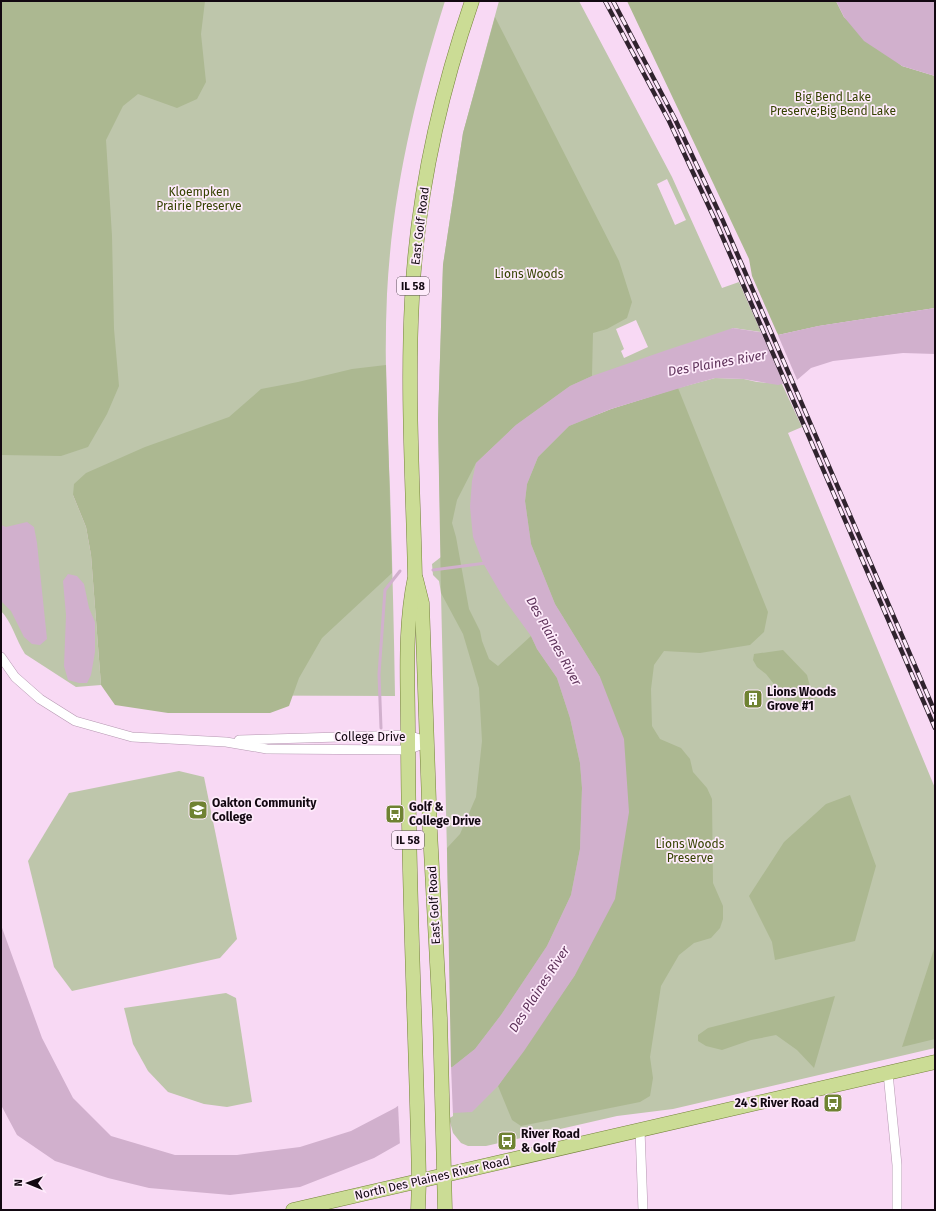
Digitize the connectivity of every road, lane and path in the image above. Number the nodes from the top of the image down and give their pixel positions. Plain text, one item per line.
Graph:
1 (472, 1) edge
2 (415, 577) junction
3 (1, 657) edge
4 (408, 735) junction
5 (226, 742) junction
6 (428, 742) junction
7 (407, 750) junction
8 (935, 1062) edge
9 (888, 1073) junction
10 (640, 1130) junction
11 (444, 1175) junction
12 (419, 1181) junction
13 (293, 1210) edge
14 (418, 1210) edge
15 (445, 1210) edge
16 (643, 1210) edge
17 (897, 1210) edge

1 - 2 main road, East Golf Road / IL 58
2 - 4 main road, East Golf Road / IL 58
2 - 6 main road, East Golf Road / IL 58
3 - 5 street, College Drive
4 - 5 street, College Drive
4 - 6 street, College Drive
4 - 7 main road, East Golf Road / IL 58
5 - 7 street, College Drive
6 - 7 street, College Drive
6 - 11 main road, East Golf Road / IL 58
7 - 12 main road, East Golf Road / IL 58
8 - 9 main road, North Des Plaines River Road
9 - 10 main road, North Des Plaines River Road
9 - 17 street
10 - 11 main road, North Des Plaines River Road
10 - 16 street
11 - 12 main road, North Des Plaines River Road
11 - 15 main road, East Golf Road / IL 58
12 - 13 main road, North Des Plaines River Road
12 - 14 main road, East Golf Road / IL 58

